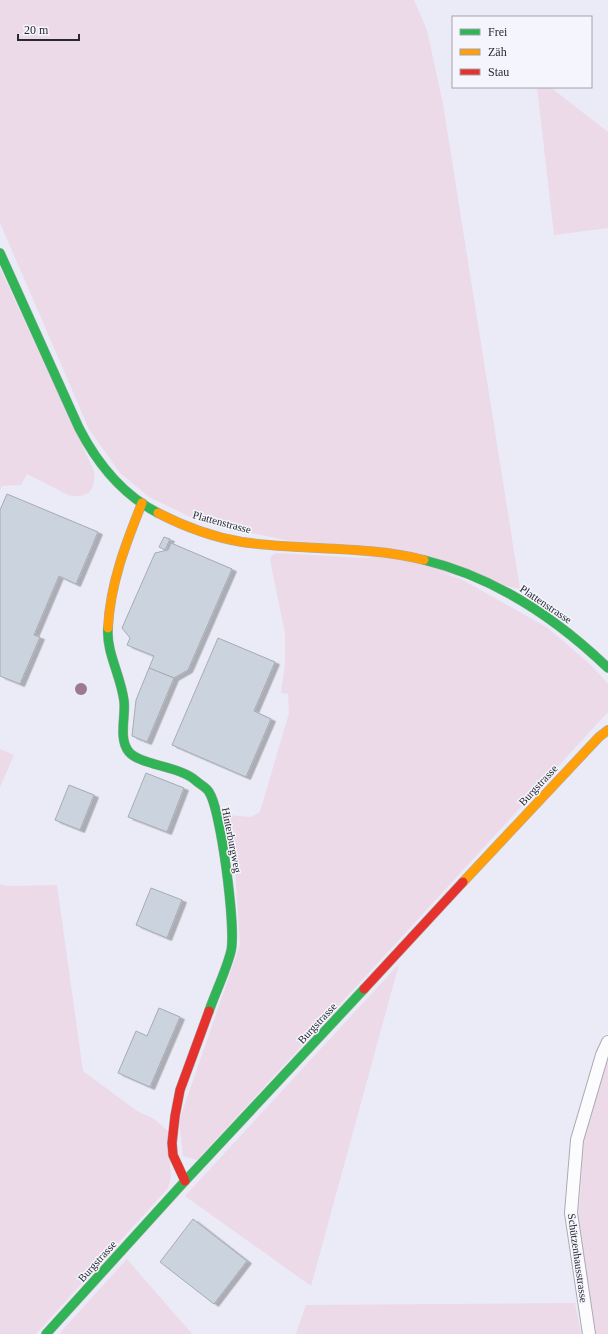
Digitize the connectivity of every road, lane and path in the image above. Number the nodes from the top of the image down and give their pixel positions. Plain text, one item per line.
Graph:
1 (0, 252) edge
2 (142, 503) junction
3 (608, 668) edge
4 (608, 730) edge
5 (608, 1042) edge
6 (185, 1181) junction
7 (46, 1334) edge
8 (589, 1334) edge

1 - 2 street, Plattenstrasse
2 - 3 street, Plattenstrasse
2 - 6 street, Hinterburgweg
4 - 6 street, Burgstrasse
5 - 8 lane, Schützenhausstrasse
6 - 7 street, Burgstrasse

